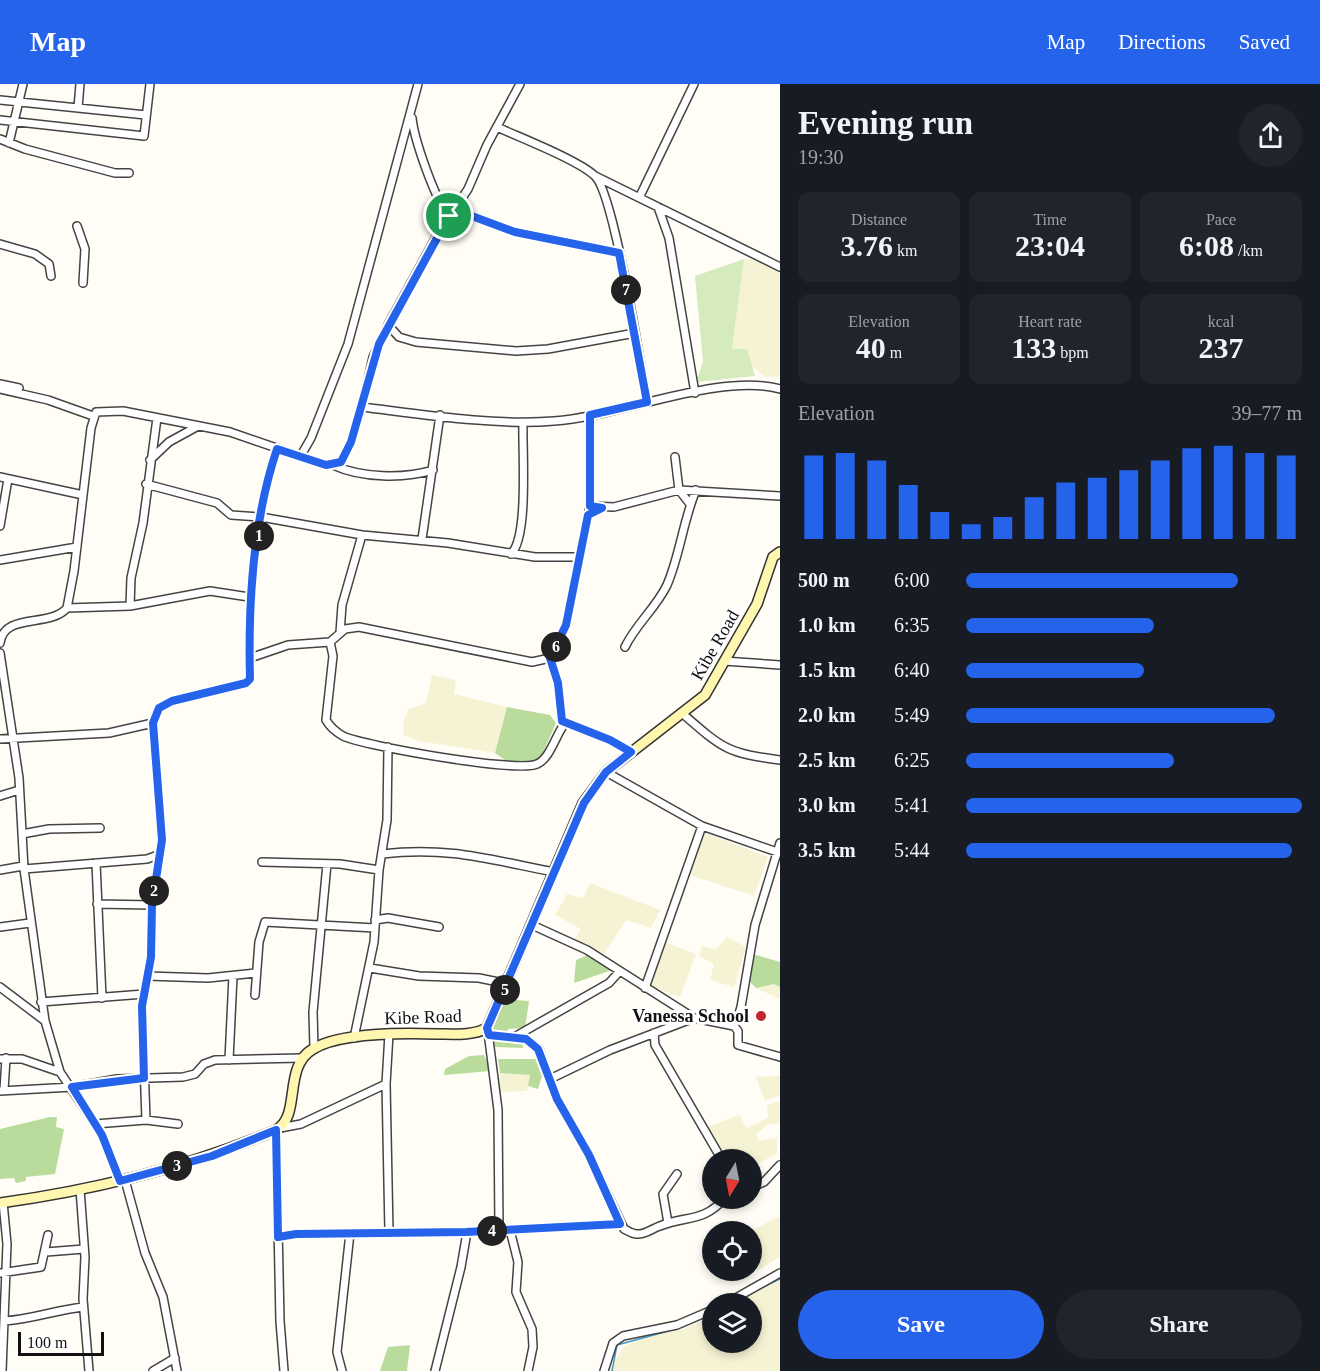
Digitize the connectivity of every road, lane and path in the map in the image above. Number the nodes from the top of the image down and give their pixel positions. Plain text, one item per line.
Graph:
1 (23, 84) edge
2 (80, 84) edge
3 (150, 84) edge
4 (418, 84) edge
5 (520, 84) edge
6 (694, 84) edge
7 (0, 100) edge
8 (21, 102) junction
9 (78, 108) junction
10 (411, 114) junction
11 (146, 115) junction
12 (0, 120) edge
13 (15, 121) junction
14 (497, 127) junction
15 (0, 139) edge
16 (9, 143) junction
17 (129, 173) dead end
18 (595, 176) junction
19 (640, 196) junction
20 (658, 207) junction
21 (451, 213) junction
22 (77, 226) dead end
23 (0, 244) edge
24 (619, 253) junction
25 (780, 267) edge
26 (51, 276) dead end
27 (83, 283) dead end
28 (388, 325) junction
29 (634, 333) junction
30 (0, 384) edge
31 (19, 388) dead end
32 (0, 389) edge
33 (780, 389) edge
34 (695, 393) junction
35 (647, 402) junction
36 (362, 407) junction
37 (440, 415) junction
38 (590, 415) junction
39 (93, 416) junction
40 (157, 418) junction
41 (523, 422) junction
42 (198, 426) junction
43 (277, 449) junction
44 (300, 456) junction
45 (675, 457) dead end
46 (150, 460) junction
47 (333, 465) junction
48 (433, 470) junction
49 (4, 478) edge
50 (146, 484) junction
51 (679, 490) junction
52 (696, 490) junction
53 (83, 495) junction
54 (780, 496) edge
55 (690, 504) junction
56 (590, 506) junction
57 (602, 508) junction
58 (588, 515) junction
59 (261, 517) junction
60 (0, 526) edge
61 (362, 535) junction
62 (422, 539) junction
63 (77, 547) junction
64 (779, 549) edge
65 (511, 554) junction
66 (578, 557) junction
67 (0, 560) edge
68 (249, 597) junction
69 (130, 606) junction
70 (67, 608) junction
71 (340, 633) junction
72 (330, 642) junction
73 (0, 643) edge
74 (625, 647) dead end
75 (0, 653) edge
76 (250, 658) junction
77 (550, 658) junction
78 (724, 661) junction
79 (780, 665) edge
80 (683, 714) junction
81 (153, 723) junction
82 (565, 723) junction
83 (12, 737) junction
84 (0, 739) edge
85 (388, 747) junction
86 (631, 752) junction
87 (780, 760) edge
88 (606, 772) junction
89 (19, 789) junction
90 (3, 796) edge
91 (19, 803) junction
92 (702, 826) junction
93 (100, 828) dead end
94 (22, 834) junction
95 (780, 843) edge
96 (778, 853) edge
97 (382, 854) junction
98 (158, 855) junction
99 (262, 862) dead end
100 (96, 863) junction
101 (327, 864) junction
102 (24, 867) junction
103 (0, 870) edge
104 (379, 870) junction
105 (554, 872) junction
106 (97, 904) junction
107 (152, 905) junction
108 (375, 916) junction
109 (30, 923) junction
110 (322, 925) junction
111 (532, 925) junction
112 (0, 927) edge
113 (439, 927) dead end
114 (375, 928) junction
115 (370, 968) junction
116 (619, 972) junction
117 (256, 973) junction
118 (147, 976) junction
119 (233, 976) junction
120 (647, 977) junction
121 (633, 981) junction
122 (508, 984) junction
123 (0, 987) edge
124 (645, 988) junction
125 (144, 994) junction
126 (255, 995) dead end
127 (102, 998) junction
128 (41, 1002) junction
129 (683, 1012) junction
130 (694, 1018) junction
131 (45, 1021) junction
132 (680, 1024) junction
133 (730, 1025) junction
134 (488, 1032) junction
135 (654, 1033) junction
136 (388, 1034) junction
137 (516, 1036) junction
138 (354, 1038) junction
139 (314, 1048) junction
140 (780, 1057) edge
141 (3, 1058) edge
142 (302, 1058) junction
143 (229, 1060) junction
144 (60, 1072) junction
145 (144, 1078) junction
146 (549, 1079) junction
147 (386, 1084) junction
148 (72, 1087) junction
149 (2, 1090) edge
150 (146, 1120) junction
151 (95, 1124) junction
152 (178, 1124) dead end
153 (278, 1129) junction
154 (716, 1149) edge
155 (780, 1165) edge
156 (677, 1174) dead end
157 (123, 1180) junction
158 (762, 1183) edge
159 (80, 1189) junction
160 (2, 1202) edge
161 (715, 1209) edge
162 (668, 1223) junction
163 (620, 1224) junction
164 (499, 1230) junction
165 (510, 1230) junction
166 (389, 1232) junction
167 (466, 1232) junction
168 (350, 1233) junction
169 (48, 1235) dead end
170 (278, 1237) junction
171 (84, 1248) junction
172 (46, 1252) junction
173 (4, 1273) edge
174 (780, 1273) edge
175 (745, 1293) edge
176 (83, 1307) junction
177 (702, 1314) edge
178 (5, 1321) junction
179 (2, 1344) edge
180 (175, 1358) junction
181 (2, 1371) edge
182 (89, 1371) edge
183 (153, 1371) edge
184 (177, 1371) edge
185 (284, 1371) edge
186 (342, 1371) edge
187 (435, 1371) edge
188 (528, 1371) edge
189 (604, 1371) edge

1 - 8 street
2 - 9 street
3 - 11 street
4 - 10 street
5 - 14 street
6 - 19 street
7 - 8 street
8 - 9 street
8 - 13 street
9 - 11 street
10 - 21 street
10 - 44 street
11 - 13 street
12 - 13 street
13 - 16 street
14 - 18 street
14 - 21 street
15 - 16 street
16 - 17 street
18 - 19 street
18 - 24 street
19 - 20 street
20 - 25 street
20 - 34 street
21 - 24 street
21 - 28 street
22 - 27 street
23 - 26 street
24 - 29 street
28 - 29 street
28 - 36 street
29 - 35 street
30 - 31 street
32 - 39 street
33 - 34 street
34 - 35 street
35 - 38 street
36 - 37 street
36 - 47 street
37 - 41 street
37 - 48 street
38 - 41 street
38 - 56 street
39 - 40 street
39 - 53 street
40 - 42 street
40 - 46 street
41 - 65 street
42 - 43 street
42 - 46 street
43 - 44 street
43 - 59 street
44 - 47 street
45 - 51 street
46 - 50 street
47 - 48 street
48 - 62 street
49 - 53 street
49 - 60 street
50 - 59 street
50 - 69 street
51 - 52 street
51 - 55 street
51 - 57 street
52 - 54 street
52 - 55 street
53 - 63 street
55 - 74 street
56 - 57 street
56 - 58 street
57 - 58 street
58 - 66 street
59 - 61 street
59 - 68 street
61 - 62 street
61 - 71 street
62 - 65 street
63 - 67 street
63 - 70 street
64 - 78 street, Kibe Road
65 - 66 street
66 - 77 street
68 - 69 street
68 - 76 street
69 - 70 street
70 - 73 street
71 - 72 street
71 - 77 street
72 - 76 street
72 - 85 street
75 - 83 street
76 - 81 street
77 - 82 street
78 - 79 street
78 - 80 street, Kibe Road
80 - 86 street, Kibe Road
80 - 87 street
81 - 83 street
81 - 98 street
82 - 85 street
82 - 86 street
83 - 84 street
83 - 89 street
85 - 97 street
86 - 88 street, Kibe Road
88 - 92 street
88 - 105 street, Kibe Road
89 - 90 street
89 - 91 street
90 - 91 street
91 - 94 street
92 - 96 street
92 - 120 street
93 - 94 street
94 - 102 street
95 - 96 street
96 - 133 street
97 - 104 street
97 - 105 street
98 - 100 street
98 - 107 street
99 - 101 street
100 - 102 street
100 - 106 street
101 - 104 street
101 - 110 street
102 - 103 street
102 - 109 street
104 - 108 street
105 - 111 street, Kibe Road
106 - 107 street
106 - 127 street
107 - 118 street
108 - 113 street
108 - 114 street
109 - 112 street
109 - 128 street
110 - 114 street
110 - 117 street
110 - 139 street
111 - 116 street
111 - 122 street, Kibe Road
114 - 115 street
115 - 122 street
115 - 138 street
116 - 121 street
116 - 137 street
117 - 119 street
117 - 126 street
118 - 119 street
118 - 125 street
119 - 143 street
120 - 121 street
120 - 124 street
121 - 124 street
122 - 134 street, Kibe Road
123 - 131 street
124 - 129 street
125 - 127 street
125 - 145 street
127 - 128 street
128 - 131 street
129 - 130 street
129 - 132 street
130 - 132 street
130 - 133 street
131 - 144 street
132 - 135 street
133 - 140 street
134 - 136 street, Kibe Road
134 - 137 street
134 - 164 street
135 - 146 street
135 - 154 street
136 - 138 street, Kibe Road
136 - 147 street
137 - 146 street
138 - 139 street, Kibe Road
139 - 142 street, Kibe Road
141 - 144 street
141 - 149 street
142 - 143 street
142 - 153 street
143 - 145 street
144 - 148 street
145 - 148 street
145 - 150 street
146 - 163 street
147 - 153 street
147 - 166 street
148 - 149 street
148 - 151 street
150 - 151 street
150 - 152 street
151 - 157 street
153 - 157 street
153 - 170 street
155 - 158 street
156 - 162 street
157 - 159 street
157 - 180 street
159 - 160 street
159 - 171 street
160 - 173 street
161 - 162 street
162 - 163 street
163 - 165 street
164 - 165 street
164 - 167 street
165 - 188 street
166 - 167 street
166 - 168 street
167 - 187 street
168 - 170 street
168 - 186 street
169 - 172 street
170 - 185 street
171 - 172 street
171 - 176 street
172 - 173 street
173 - 178 street
174 - 175 street
176 - 178 street
176 - 182 street
177 - 189 street
178 - 179 street
179 - 181 street
180 - 183 street
180 - 184 street

